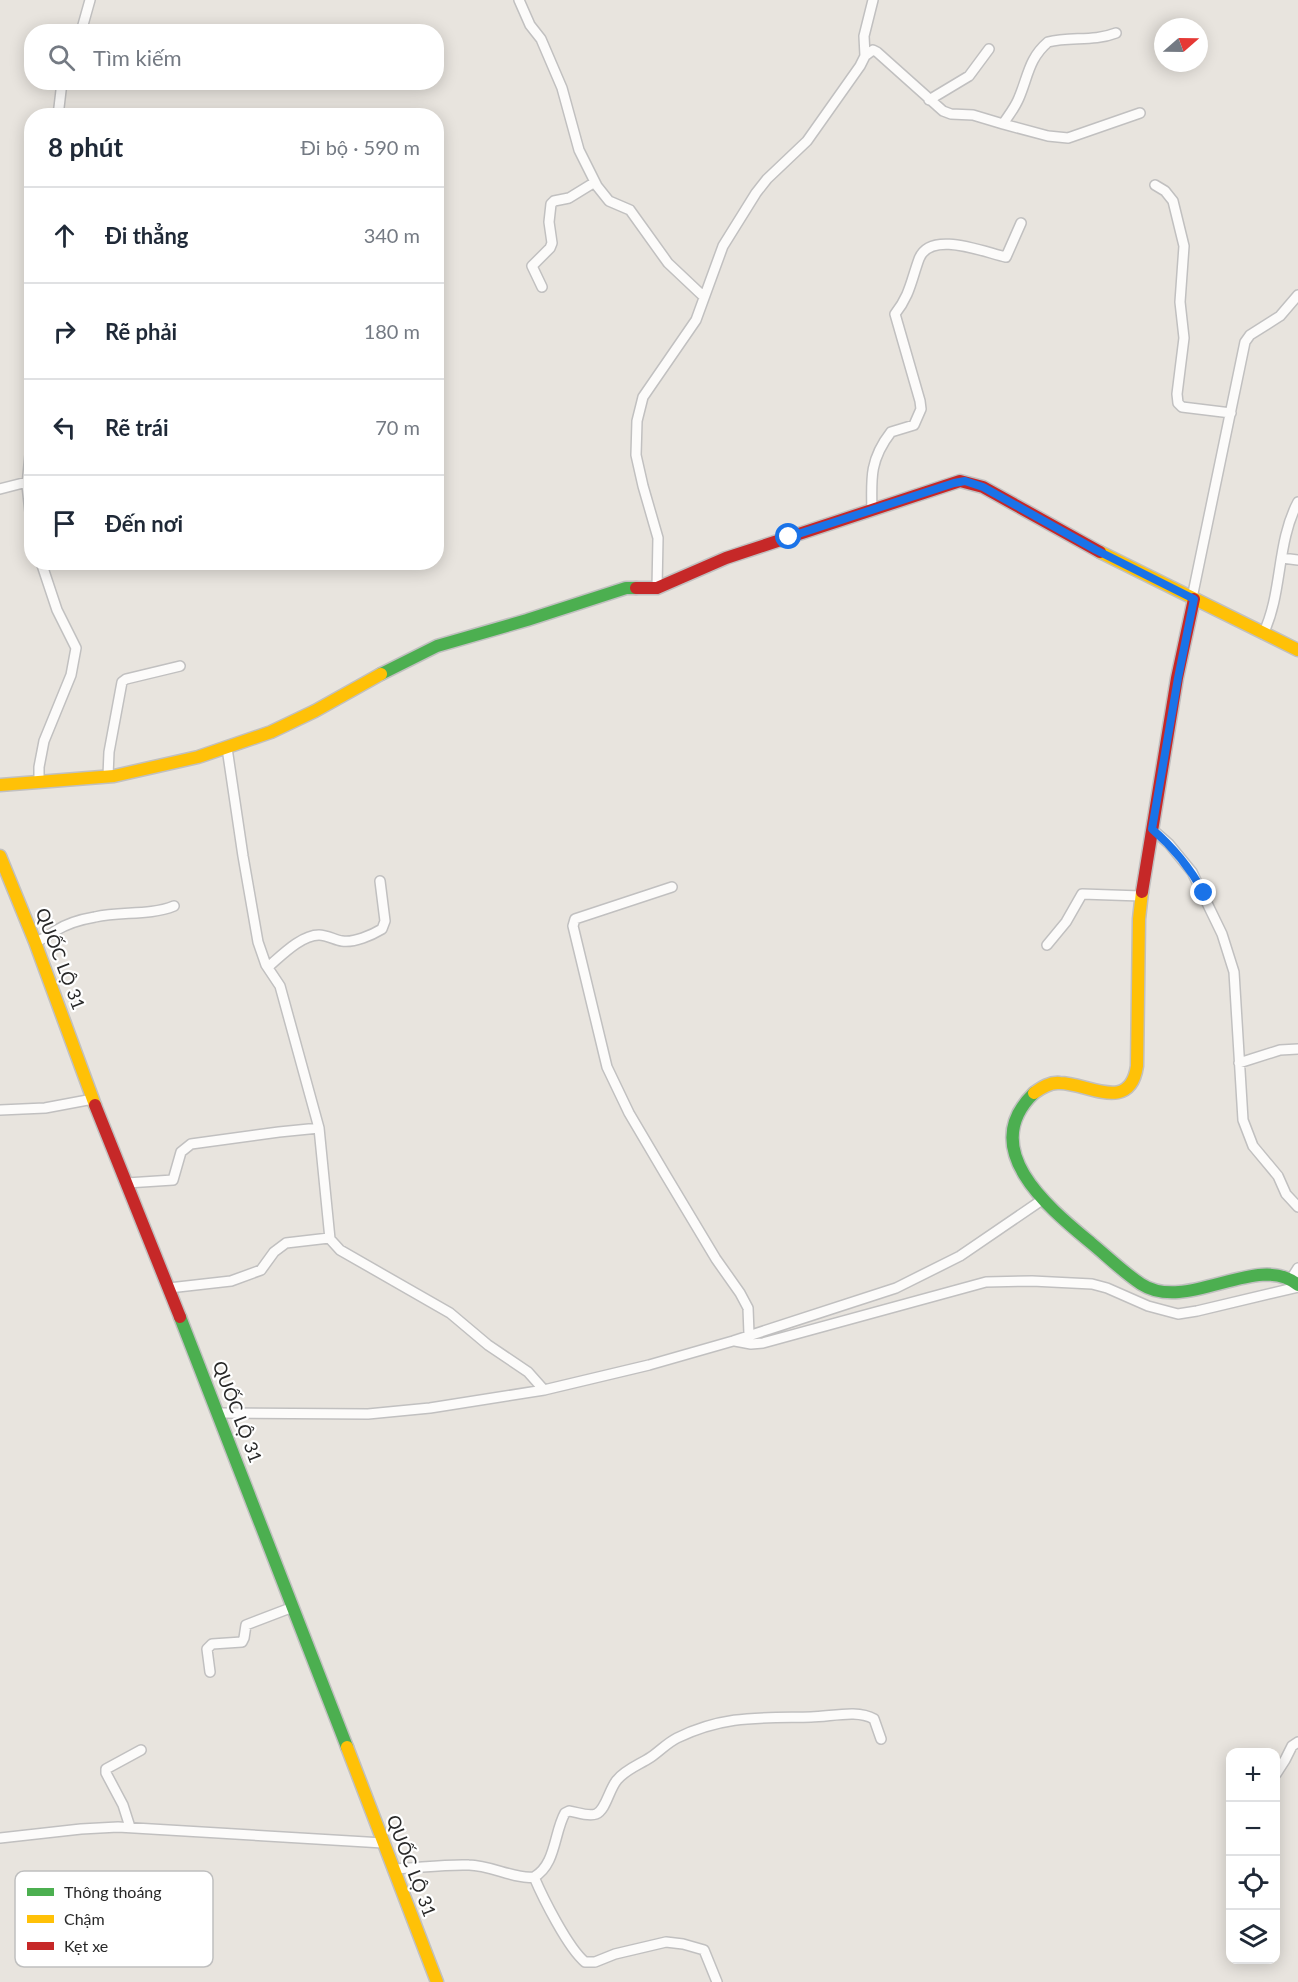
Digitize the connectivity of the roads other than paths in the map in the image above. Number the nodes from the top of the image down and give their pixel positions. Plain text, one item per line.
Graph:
1 (90, 0) edge
2 (519, 0) edge
3 (873, 0) edge
4 (83, 24) edge
5 (1116, 33) dead end
6 (989, 49) dead end
7 (865, 56) junction
8 (61, 90) edge
9 (929, 100) junction
10 (59, 108) edge
11 (1140, 113) dead end
12 (1003, 124) junction
13 (595, 182) junction
14 (1155, 185) dead end
15 (1021, 223) dead end
16 (542, 287) dead end
17 (1298, 295) edge
18 (703, 296) junction
19 (1231, 413) junction
20 (24, 483) edge
21 (0, 489) edge
22 (1298, 502) edge
23 (872, 510) junction
24 (1282, 558) junction
25 (1298, 560) edge
26 (44, 570) edge
27 (657, 588) junction
28 (1193, 599) junction
29 (1263, 634) junction
30 (1298, 650) edge
31 (180, 666) dead end
32 (227, 748) junction
33 (108, 777) junction
34 (39, 782) junction
35 (0, 785) edge
36 (1152, 829) junction
37 (0, 856) edge
38 (380, 882) dead end
39 (672, 887) dead end
40 (14, 889) junction
41 (1, 893) edge
42 (1141, 896) junction
43 (174, 906) dead end
44 (35, 942) junction
45 (1047, 945) dead end
46 (268, 967) junction
47 (1298, 1049) edge
48 (1239, 1063) junction
49 (93, 1100) junction
50 (0, 1110) edge
51 (319, 1128) junction
52 (127, 1183) junction
53 (1042, 1200) junction
54 (1298, 1207) edge
55 (329, 1238) junction
56 (1296, 1280) edge
57 (169, 1288) junction
58 (749, 1334) junction
59 (733, 1341) junction
60 (544, 1390) junction
61 (218, 1413) junction
62 (293, 1607) junction
63 (210, 1672) dead end
64 (881, 1739) dead end
65 (1298, 1742) edge
66 (141, 1750) dead end
67 (1280, 1767) edge
68 (130, 1827) junction
69 (0, 1838) edge
70 (382, 1844) junction
71 (393, 1869) junction
72 (534, 1877) junction
73 (437, 1982) edge
74 (717, 1982) edge

1 - 4 street
2 - 13 street
3 - 7 street
5 - 12 street
6 - 9 street
7 - 9 street
7 - 18 street
8 - 10 street
9 - 12 street
11 - 12 street
13 - 16 street
13 - 18 street
14 - 19 street
15 - 23 street
17 - 19 street
18 - 27 street
19 - 28 street
20 - 21 street
22 - 24 street
23 - 27 main road
23 - 28 main road
24 - 25 street
24 - 29 street
26 - 34 street
27 - 32 main road
28 - 29 main road
28 - 36 main road
29 - 30 main road
31 - 33 street
32 - 33 main road
32 - 46 street
33 - 34 main road
34 - 35 main road
36 - 42 main road
36 - 48 street
37 - 40 main road, QUỐC LỘ 31
38 - 46 street
39 - 58 street
40 - 41 street
40 - 44 main road, QUỐC LỘ 31
42 - 45 street
42 - 53 main road
43 - 44 street
44 - 49 main road, QUỐC LỘ 31
46 - 51 street
47 - 48 street
48 - 54 street
49 - 50 street
49 - 52 main road, QUỐC LỘ 31
51 - 52 street
51 - 55 street
52 - 57 main road, QUỐC LỘ 31
53 - 56 main road
53 - 58 street
55 - 57 street
55 - 60 street
56 - 59 street
57 - 61 main road, QUỐC LỘ 31
58 - 59 street
59 - 60 street
60 - 61 street
61 - 62 main road, QUỐC LỘ 31
62 - 63 street
62 - 70 main road, QUỐC LỘ 31
64 - 72 street
65 - 67 street
66 - 68 street
68 - 69 street
68 - 70 street
70 - 71 main road, QUỐC LỘ 31
71 - 72 street
71 - 73 main road, QUỐC LỘ 31
72 - 74 street

